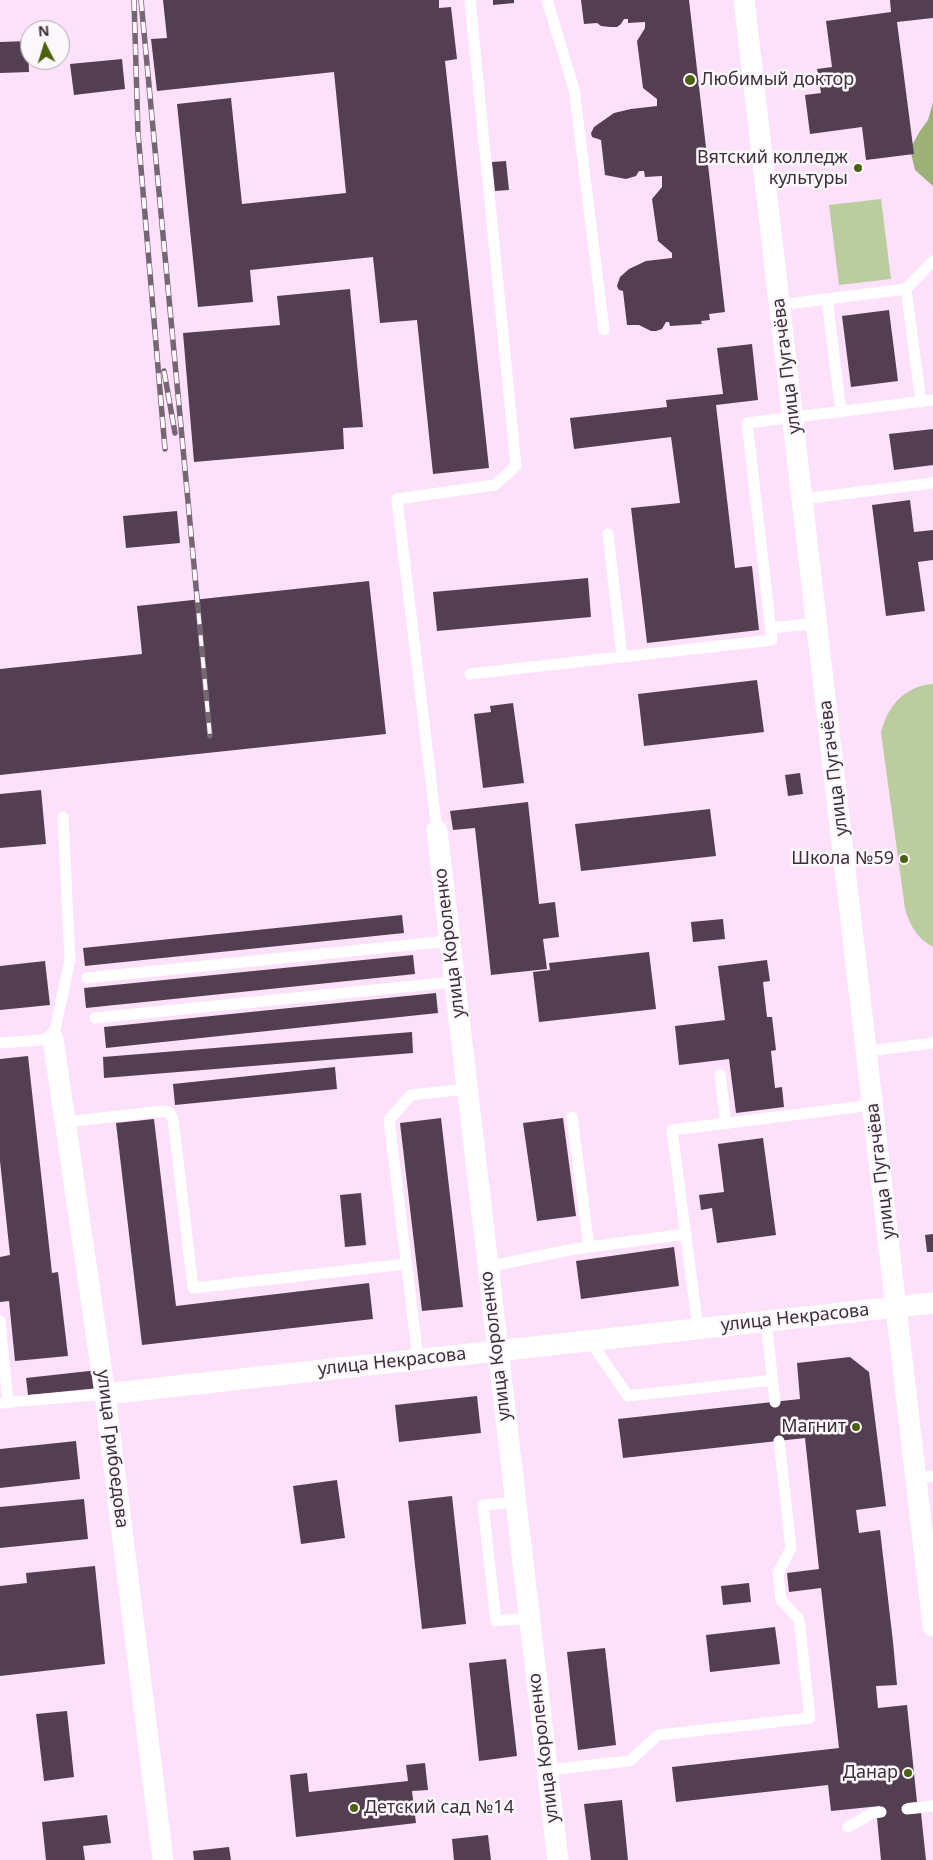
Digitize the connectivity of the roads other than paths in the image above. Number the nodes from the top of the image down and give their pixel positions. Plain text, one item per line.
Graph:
1 (470, 0) edge
2 (548, 0) edge
3 (744, 0) edge
4 (933, 261) edge
5 (906, 289) junction
6 (827, 300) junction
7 (779, 306) junction
8 (604, 330) dead end
9 (933, 400) edge
10 (921, 402) junction
11 (841, 412) junction
12 (793, 418) junction
13 (933, 482) edge
14 (802, 499) junction
15 (608, 534) dead end
16 (816, 623) junction
17 (771, 628) junction
18 (622, 656) junction
19 (470, 674) dead end
20 (63, 817) dead end
21 (436, 831) joint
22 (449, 941) junction
23 (87, 978) dead end
24 (454, 982) junction
25 (95, 1018) dead end
26 (53, 1039) junction
27 (0, 1043) edge
28 (933, 1043) edge
29 (867, 1051) junction
30 (720, 1075) dead end
31 (466, 1089) junction
32 (873, 1105) junction
33 (572, 1116) dead end
34 (66, 1122) junction
35 (726, 1124) junction
36 (686, 1234) junction
37 (589, 1247) junction
38 (406, 1264) junction
39 (487, 1267) junction
40 (933, 1303) edge
41 (897, 1307) junction
42 (0, 1321) edge
43 (766, 1321) junction
44 (698, 1329) junction
45 (590, 1341) junction
46 (497, 1351) junction
47 (418, 1360) junction
48 (772, 1380) junction
49 (105, 1394) junction
50 (775, 1402) dead end
51 (4, 1403) edge
52 (779, 1441) dead end
53 (925, 1477) edge
54 (515, 1502) junction
55 (529, 1618) junction
56 (933, 1626) edge
57 (547, 1770) junction
58 (933, 1806) edge
59 (907, 1809) dead end
60 (881, 1812) dead end
61 (848, 1827) dead end
62 (163, 1860) edge
63 (558, 1860) edge

1 - 21 lane
2 - 8 lane
3 - 7 street, улица Пугачёва
4 - 5 lane
5 - 6 lane
5 - 10 lane
6 - 7 lane
6 - 11 lane
7 - 12 street, улица Пугачёва
9 - 10 lane
10 - 11 lane
11 - 12 lane
12 - 14 street, улица Пугачёва
12 - 17 lane
13 - 14 lane
14 - 16 street, улица Пугачёва
15 - 18 lane
16 - 17 lane
16 - 29 street, улица Пугачёва
17 - 18 lane
18 - 19 lane
20 - 26 lane
21 - 22 street, улица Короленко
22 - 23 lane
22 - 24 street, улица Короленко
24 - 25 lane
24 - 31 street, улица Короленко
26 - 27 lane
26 - 34 street, улица Грибоедова
28 - 29 lane
29 - 32 street, улица Пугачёва
30 - 35 lane
31 - 38 lane
31 - 39 street, улица Короленко
32 - 35 lane
32 - 41 street, улица Пугачёва
33 - 37 lane
34 - 38 lane
34 - 49 street, улица Грибоедова
35 - 36 lane
36 - 37 lane
36 - 44 lane
37 - 39 lane
38 - 47 lane
39 - 46 street, улица Короленко
40 - 41 street, улица Некрасова
41 - 43 street, улица Некрасова
41 - 53 street, улица Пугачёва
42 - 51 lane
43 - 44 street, улица Некрасова
43 - 48 lane
44 - 45 street, улица Некрасова
45 - 46 street, улица Некрасова
45 - 48 lane
46 - 47 street, улица Некрасова
46 - 54 street, улица Короленко
47 - 49 street, улица Некрасова
48 - 50 lane
49 - 51 lane, улица Некрасова
49 - 62 street, улица Грибоедова
52 - 57 lane
53 - 56 street, улица Пугачёва
54 - 55 street, улица Короленко
54 - 55 lane
55 - 57 street, улица Короленко
57 - 63 street, улица Короленко
58 - 59 lane
60 - 61 lane

